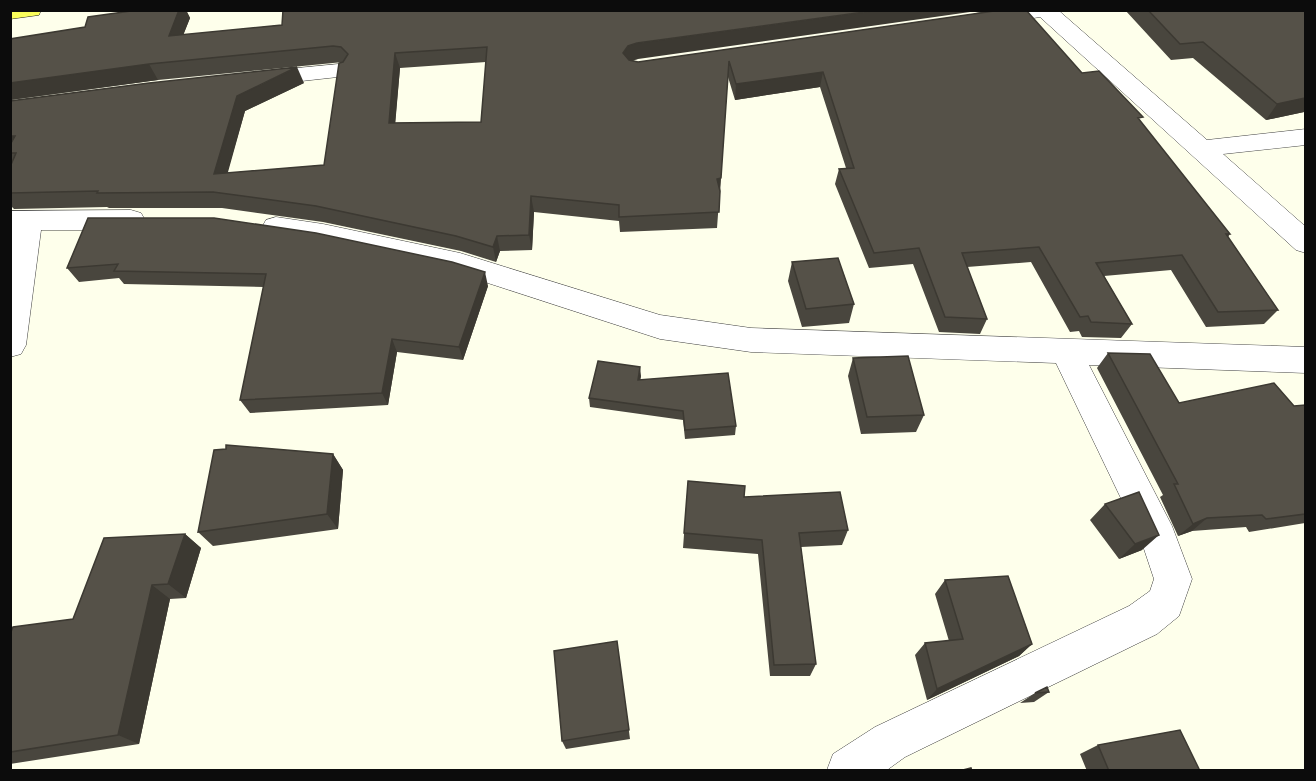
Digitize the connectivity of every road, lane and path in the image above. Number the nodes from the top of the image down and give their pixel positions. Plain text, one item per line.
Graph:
1 (32, 10) edge
2 (1043, 10) edge
3 (10, 13) edge
4 (958, 22) edge
5 (339, 71) edge
6 (237, 81) edge
7 (1305, 137) edge
8 (1200, 148) junction
9 (153, 220) edge
10 (19, 221) edge
11 (244, 223) edge
12 (1305, 243) edge
13 (10, 345) edge
14 (1067, 353) junction
15 (1305, 360) edge
16 (849, 771) edge

1 - 3 main road
2 - 4 street
2 - 8 street
5 - 6 street
7 - 8 street
8 - 12 street
9 - 10 street
10 - 13 street
11 - 14 street
14 - 15 street
14 - 16 street

